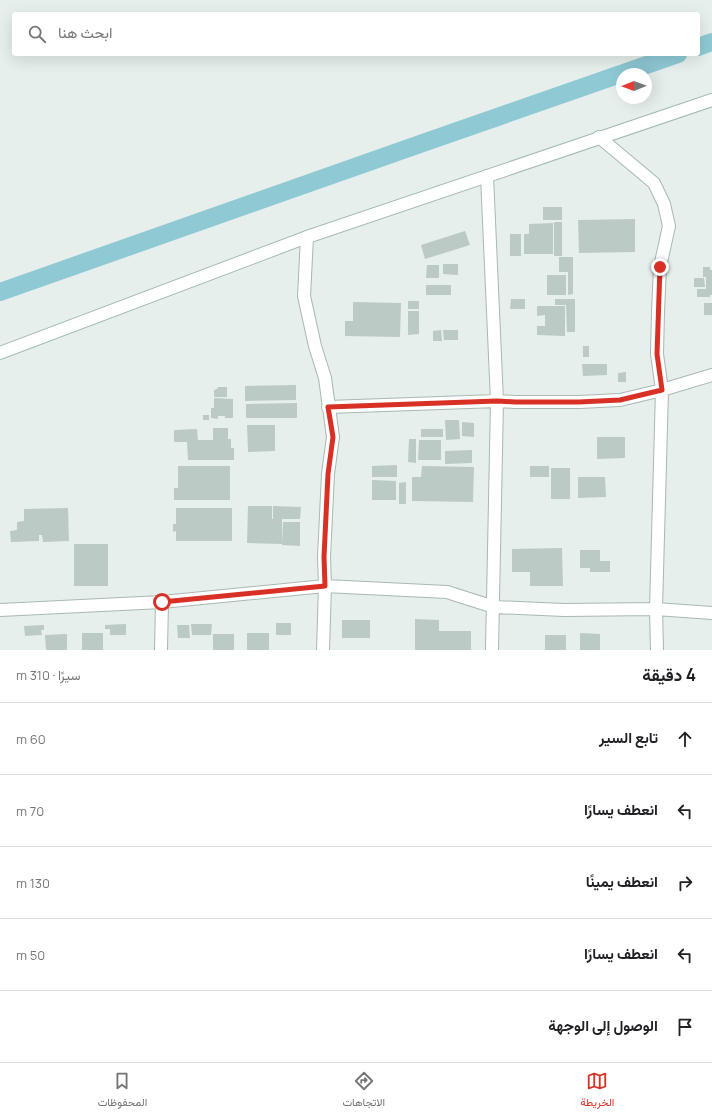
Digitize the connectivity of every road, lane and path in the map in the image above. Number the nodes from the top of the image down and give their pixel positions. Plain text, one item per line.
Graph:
1 (712, 100) edge
2 (599, 137) junction
3 (487, 176) junction
4 (307, 237) junction
5 (0, 353) edge
6 (712, 375) edge
7 (662, 390) junction
8 (497, 401) junction
9 (328, 407) junction
10 (325, 586) junction
11 (162, 602) junction
12 (494, 606) junction
13 (656, 609) junction
14 (0, 610) edge
15 (712, 613) edge
16 (161, 650) edge
17 (323, 650) edge
18 (492, 650) edge
19 (657, 650) edge

1 - 2 street
2 - 3 street
2 - 7 street
3 - 4 street
3 - 8 street
4 - 5 street
4 - 9 street
6 - 7 street
7 - 8 street
7 - 13 street
8 - 9 street
8 - 12 street
9 - 10 street
10 - 11 street
10 - 12 street
10 - 17 street
11 - 14 street
11 - 16 street
12 - 13 street
12 - 18 street
13 - 15 street
13 - 19 street

